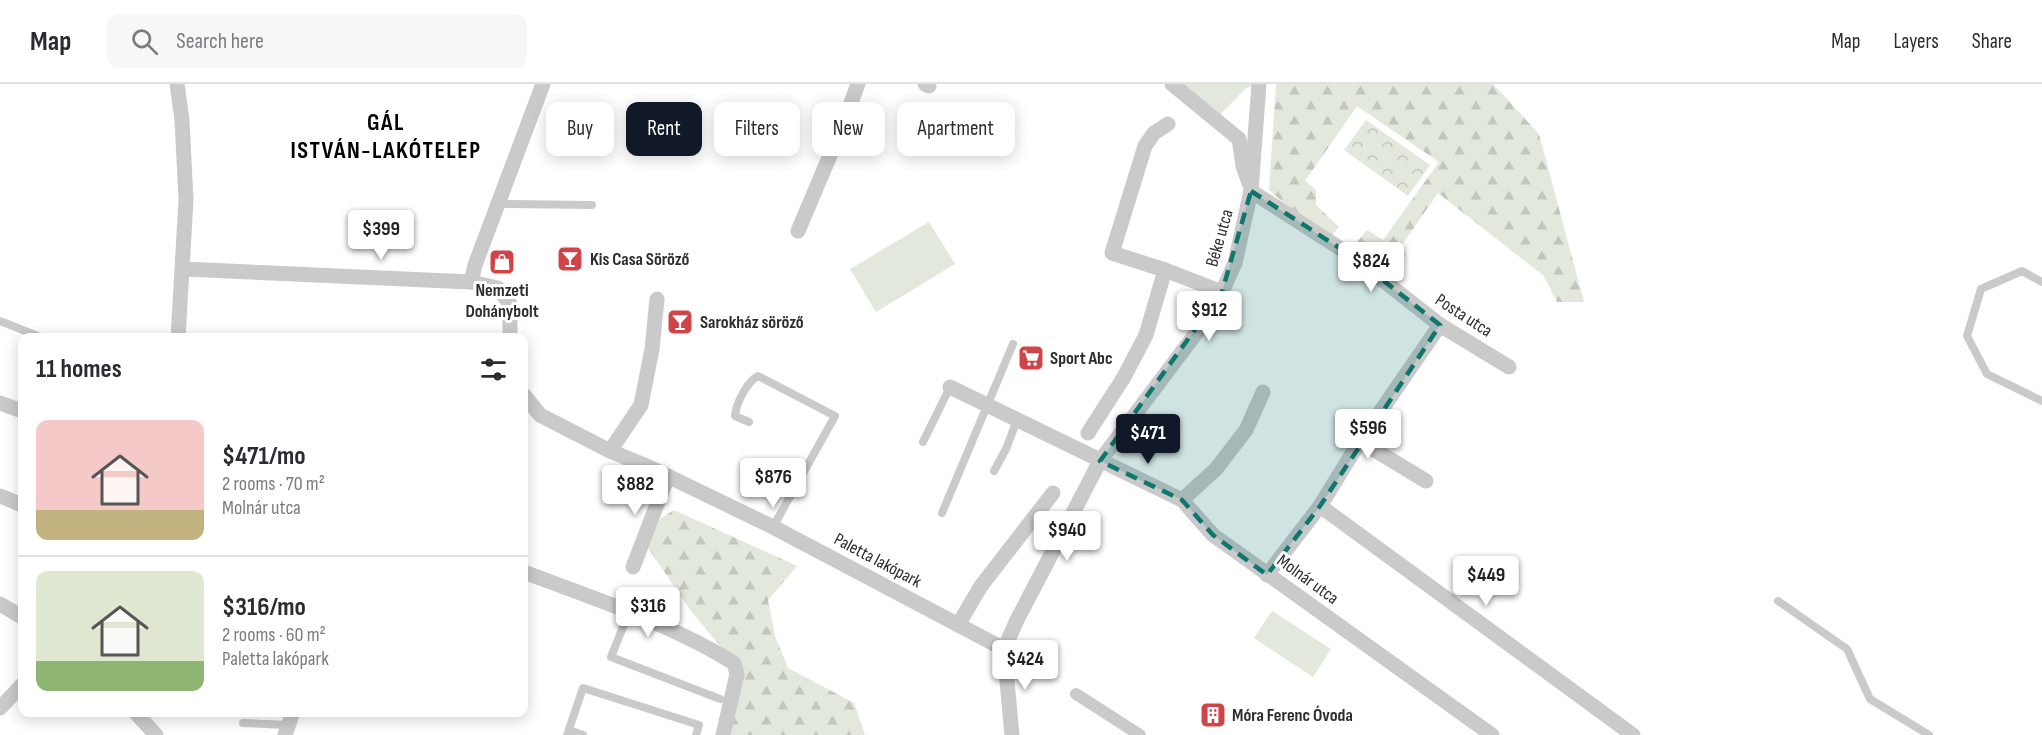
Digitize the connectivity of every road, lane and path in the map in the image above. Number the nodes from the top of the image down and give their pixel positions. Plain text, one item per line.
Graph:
1 (177, 84) edge
2 (543, 84) edge
3 (858, 84) edge
4 (1172, 84) edge
5 (1259, 84) edge
6 (1168, 124) dead end
7 (1251, 191) junction
8 (499, 204) junction
9 (592, 205) dead end
10 (798, 231) dead end
11 (183, 269) junction
12 (1165, 270) junction
13 (471, 282) junction
14 (2042, 282) edge
15 (1222, 292) junction
16 (657, 299) dead end
17 (0, 321) edge
18 (1440, 325) junction
19 (30, 333) edge
20 (178, 333) edge
21 (510, 333) edge
22 (1013, 344) dead end
23 (1509, 367) dead end
24 (950, 387) joint
25 (1263, 392) dead end
26 (528, 400) edge
27 (2042, 401) edge
28 (0, 403) edge
29 (986, 405) junction
30 (18, 410) edge
31 (1017, 420) junction
32 (749, 423) dead end
33 (1088, 434) dead end
34 (1360, 441) junction
35 (923, 442) dead end
36 (610, 451) junction
37 (1100, 461) junction
38 (993, 471) dead end
39 (668, 476) junction
40 (1426, 481) dead end
41 (1053, 493) dead end
42 (0, 496) edge
43 (1182, 500) junction
44 (18, 503) edge
45 (1320, 506) junction
46 (942, 513) dead end
47 (773, 527) junction
48 (633, 567) dead end
49 (528, 574) edge
50 (1267, 574) junction
51 (1778, 601) dead end
52 (0, 604) edge
53 (629, 612) junction
54 (18, 614) edge
55 (958, 625) junction
56 (1004, 649) junction
57 (18, 689) edge
58 (1076, 694) dead end
59 (720, 699) dead end
60 (1, 704) edge
61 (140, 717) edge
62 (243, 723) dead end
63 (288, 724) edge
64 (568, 733) edge
65 (156, 735) edge
66 (583, 735) edge
67 (696, 735) edge
68 (723, 735) edge
69 (1012, 735) edge
70 (1140, 735) edge
71 (1492, 735) edge
72 (1632, 735) edge
73 (1929, 735) edge

1 - 11 street
2 - 8 street
3 - 10 street
4 - 7 street
5 - 7 street, Béke utca
6 - 12 street
7 - 15 street, Béke utca
7 - 18 street, Posta utca
8 - 9 lane
8 - 13 street
11 - 13 street
11 - 20 street
12 - 15 street
12 - 33 street
13 - 21 street
14 - 27 lane
15 - 37 street, Béke utca
16 - 36 street
17 - 19 lane
18 - 23 street, Posta utca
18 - 34 street
22 - 29 lane
24 - 29 street, Molnár utca
24 - 35 lane
25 - 43 street
26 - 36 street, Paletta lakópark
28 - 30 street
29 - 31 street, Molnár utca
29 - 46 lane
31 - 37 street, Molnár utca
31 - 38 lane
32 - 47 lane
34 - 40 street
34 - 45 street
36 - 39 street, Paletta lakópark
37 - 43 street, Molnár utca
37 - 56 street, Béke utca
39 - 47 street, Paletta lakópark
39 - 48 street
41 - 55 street
42 - 44 street
43 - 50 street, Molnár utca
45 - 50 street
45 - 72 street
47 - 55 street, Paletta lakópark
49 - 53 street
50 - 71 street, Molnár utca
51 - 73 lane
52 - 54 street
53 - 59 lane
53 - 68 street
55 - 56 street, Paletta lakópark
56 - 69 street, Béke utca
57 - 60 street
58 - 70 street
61 - 65 street
62 - 63 lane
64 - 66 lane
64 - 67 lane

